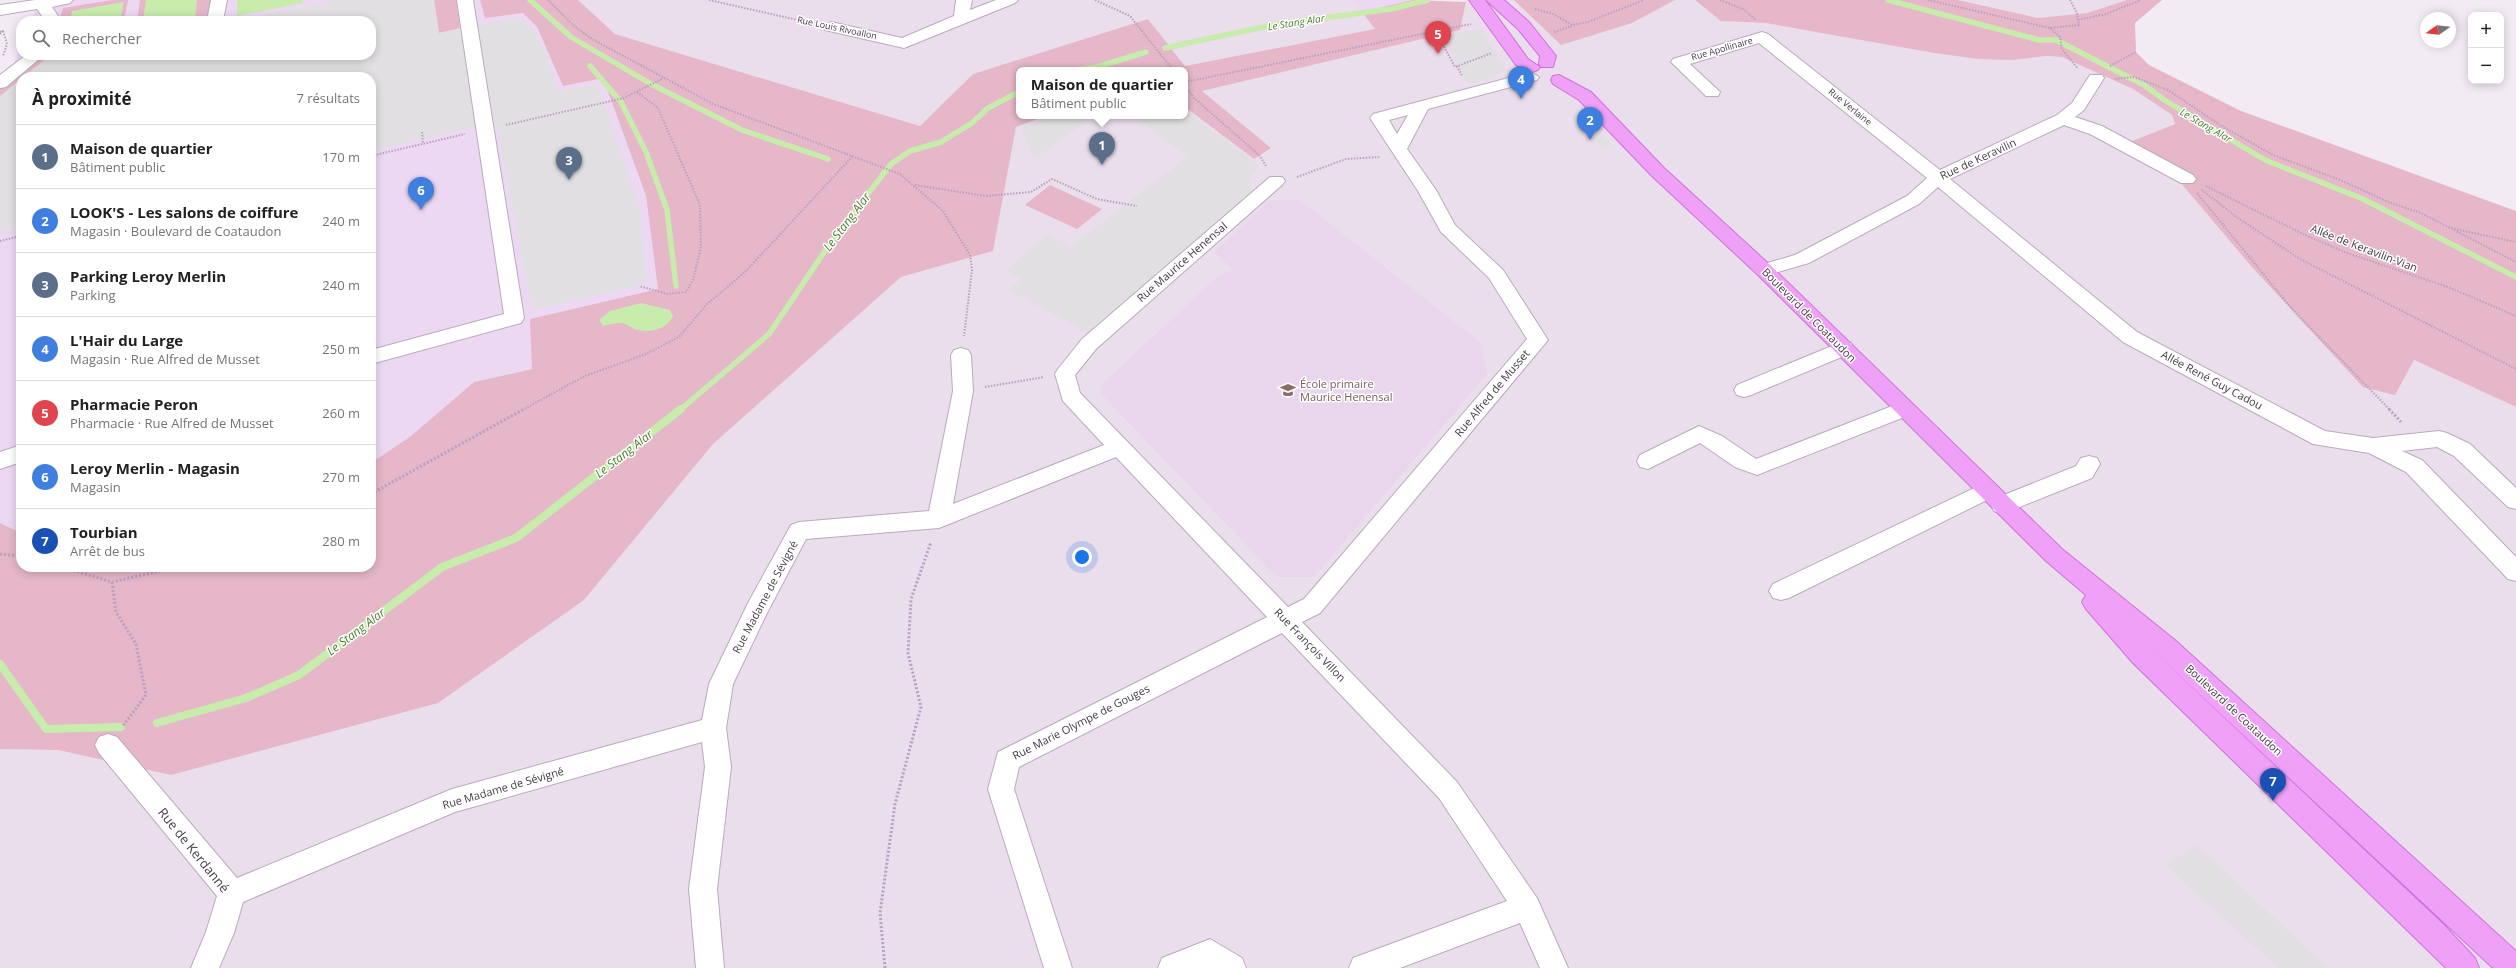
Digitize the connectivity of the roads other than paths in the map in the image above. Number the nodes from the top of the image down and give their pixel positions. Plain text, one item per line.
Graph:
1 (65, 0) edge
2 (219, 0) edge
3 (465, 0) edge
4 (964, 0) edge
5 (1010, 0) edge
6 (1477, 0) edge
7 (1494, 0) edge
8 (42, 4) junction
9 (0, 10) edge
10 (50, 16) edge
11 (216, 16) edge
12 (961, 19) junction
13 (831, 27) road end
14 (1762, 37) joint
15 (30, 60) edge
16 (1537, 69) junction
17 (2096, 78) road end
18 (0, 83) edge
19 (1712, 92) dead end
20 (1421, 106) junction
21 (2063, 119) junction
22 (1399, 151) junction
23 (1938, 178) junction
24 (2187, 179) road end
25 (1276, 181) road end
26 (1764, 270) junction
27 (1089, 344) joint
28 (1844, 348) junction
29 (961, 355) road end
30 (376, 356) edge
31 (1744, 390) dead end
32 (1905, 409) junction
33 (2373, 446) junction
34 (1120, 447) junction
35 (16, 455) edge
36 (0, 461) edge
37 (1648, 461) dead end
38 (2089, 464) dead end
39 (1987, 490) junction
40 (2516, 501) edge
41 (2002, 505) junction
42 (939, 519) junction
43 (2054, 555) junction
44 (2516, 572) edge
45 (1781, 591) dead end
46 (1286, 619) junction
47 (713, 728) junction
48 (108, 745) road end
49 (232, 893) junction
50 (1527, 907) junction
51 (205, 968) edge
52 (710, 968) edge
53 (1058, 968) edge
54 (1172, 968) edge
55 (1232, 968) edge
56 (1363, 968) edge
57 (1554, 968) edge
58 (2465, 968) edge
59 (2514, 968) edge

1 - 8 street
2 - 11 street
3 - 30 street
4 - 12 street
5 - 12 street, Rue Louis Rivoallon
6 - 16 main road, Boulevard de Coataudon
7 - 16 main road
8 - 9 street
8 - 10 street
12 - 13 street, Rue Louis Rivoallon
14 - 19 street, Rue Apollinaire
14 - 23 street, Rue Verlaine
15 - 18 street
16 - 20 street, Rue Alfred de Musset
16 - 26 main road, Boulevard de Coataudon
17 - 21 street, Rue de Keravilin
20 - 22 street
20 - 22 street, Rue Alfred de Musset
21 - 23 street, Rue de Keravilin
21 - 24 street
22 - 46 street, Rue Alfred de Musset
23 - 26 street, Rue de Keravilin
23 - 33 street, Allée René Guy Cadou
25 - 27 street, Rue Maurice Henensal
26 - 28 main road, Boulevard de Coataudon
27 - 34 street, Rue François Villon
28 - 31 street
28 - 32 main road, Boulevard de Coataudon
29 - 42 street
32 - 37 street
32 - 39 main road, Boulevard de Coataudon
33 - 40 street, Allée René Guy Cadou
33 - 44 street
34 - 42 street, Rue Madame de Sévigné
34 - 46 street, Rue François Villon
35 - 36 street
38 - 41 street
39 - 41 main road, Boulevard de Coataudon
39 - 45 street
41 - 43 main road, Boulevard de Coataudon
42 - 47 street, Rue Madame de Sévigné
43 - 58 main road, Boulevard de Coataudon
43 - 59 main road, Boulevard de Coataudon
46 - 50 street, Rue François Villon
46 - 53 street, Rue Marie Olympe de Gouges
47 - 49 street, Rue Madame de Sévigné
47 - 52 street, Rue Madame de Sévigné
48 - 49 street, Rue de Kerdanné
49 - 51 street, Rue de Kerdanné
50 - 56 street
50 - 57 street, Rue François Villon
54 - 55 street

